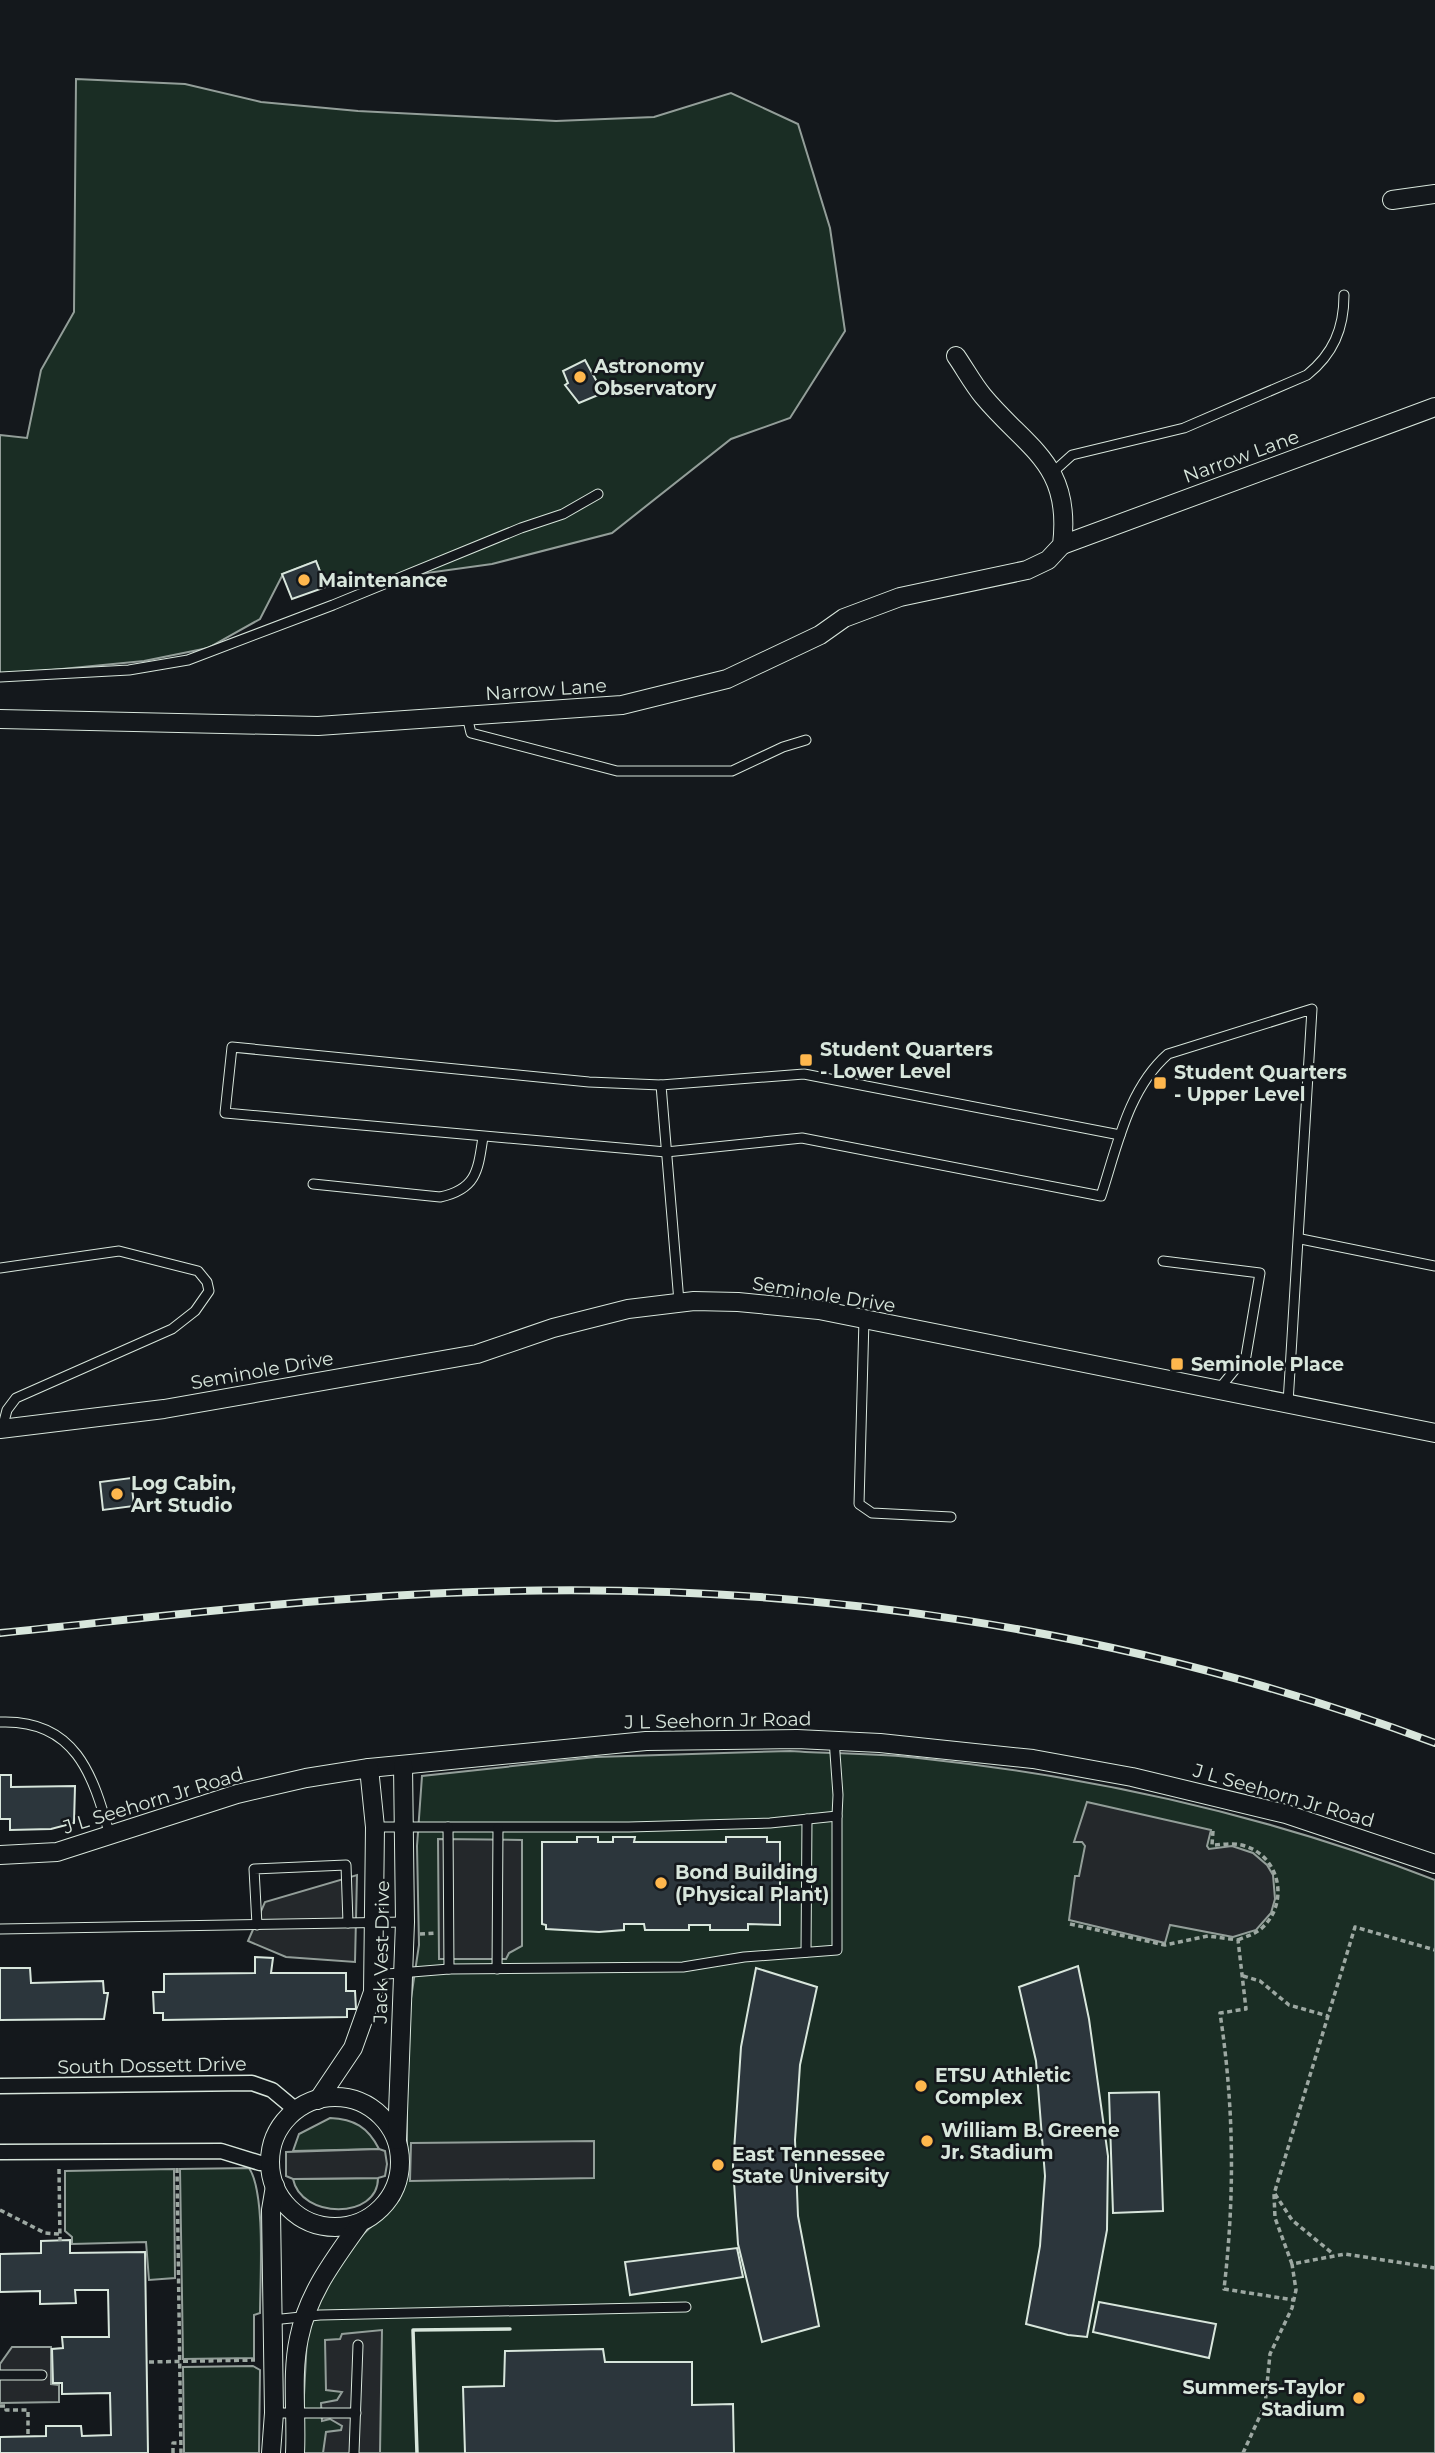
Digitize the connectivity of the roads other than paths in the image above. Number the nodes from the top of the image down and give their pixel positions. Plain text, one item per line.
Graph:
1 (1435, 194) edge
2 (1392, 200) dead end
3 (1344, 295) dead end
4 (956, 356) dead end
5 (1435, 407) edge
6 (1052, 473) junction
7 (598, 494) dead end
8 (1062, 545) junction
9 (0, 677) edge
10 (467, 716) junction
11 (0, 719) edge
12 (806, 740) dead end
13 (661, 1085) junction
14 (1121, 1135) junction
15 (483, 1137) junction
16 (666, 1152) junction
17 (313, 1184) dead end
18 (1301, 1239) junction
19 (1163, 1261) dead end
20 (1435, 1266) edge
21 (0, 1268) edge
22 (678, 1302) junction
23 (864, 1320) junction
24 (1219, 1389) junction
25 (1288, 1403) junction
26 (1, 1429) edge
27 (1435, 1433) edge
28 (951, 1517) dead end
29 (0, 1722) edge
30 (834, 1739) junction
31 (403, 1765) junction
32 (369, 1769) junction
33 (837, 1816) junction
34 (807, 1819) junction
35 (403, 1826) junction
36 (375, 1827) junction
37 (448, 1827) junction
38 (498, 1828) junction
39 (110, 1836) junction
40 (0, 1855) edge
41 (1435, 1864) edge
42 (348, 1923) junction
43 (376, 1923) junction
44 (257, 1925) junction
45 (412, 1928) junction
46 (0, 1929) edge
47 (806, 1952) junction
48 (449, 1969) junction
49 (497, 1969) junction
50 (403, 1974) junction
51 (375, 1975) junction
52 (0, 2086) edge
53 (318, 2100) junction
54 (296, 2110) junction
55 (397, 2140) junction
56 (0, 2152) edge
57 (260, 2163) dead end
58 (275, 2186) junction
59 (360, 2224) junction
60 (686, 2308) dead end
61 (304, 2319) junction
62 (272, 2320) junction
63 (358, 2345) dead end
64 (0, 2375) edge
65 (42, 2375) dead end
66 (274, 2413) junction
67 (296, 2413) junction
68 (356, 2413) junction
69 (271, 2453) edge
70 (295, 2453) edge
71 (354, 2453) edge

1 - 2 street
3 - 6 lane
4 - 6 street
5 - 8 street, Narrow Lane
6 - 8 street
7 - 9 lane
8 - 10 street, Narrow Lane
10 - 11 street, Narrow Lane
10 - 12 lane
13 - 14 lane
13 - 15 lane
13 - 16 lane
14 - 16 lane
14 - 18 lane
15 - 16 lane
15 - 17 lane
16 - 22 lane
18 - 20 lane
18 - 25 lane
19 - 24 lane
21 - 26 lane
22 - 23 street, Seminole Drive
22 - 26 street, Seminole Drive
23 - 24 street, Seminole Drive
23 - 28 lane
24 - 25 street, Seminole Drive
25 - 27 street, Seminole Drive
29 - 39 lane
30 - 31 street, J L Seehorn Jr Road
30 - 33 lane
30 - 41 street, J L Seehorn Jr Road
31 - 32 street, J L Seehorn Jr Road
31 - 35 street, Jack Vest Drive
32 - 36 street, Jack Vest Drive
32 - 39 street, J L Seehorn Jr Road
33 - 34 lane
33 - 47 lane
34 - 38 lane
34 - 47 lane
35 - 36 lane
35 - 37 lane
35 - 45 street, Jack Vest Drive
36 - 43 street, Jack Vest Drive
37 - 38 lane
37 - 48 lane
38 - 49 lane
39 - 40 street, J L Seehorn Jr Road
42 - 43 lane
42 - 44 lane
42 - 44 lane
43 - 45 lane
43 - 51 street, Jack Vest Drive
44 - 46 lane
45 - 50 street, Jack Vest Drive
47 - 49 lane
48 - 49 lane
48 - 50 lane
50 - 51 lane
50 - 55 street, Jack Vest Drive
51 - 53 street, Jack Vest Drive
52 - 54 street, South Dossett Drive
53 - 54 street
53 - 55 street
54 - 58 street
55 - 59 street
56 - 57 street
58 - 59 street
58 - 62 street
59 - 61 street
60 - 61 lane
61 - 62 lane
61 - 67 street
62 - 66 street
63 - 68 lane
64 - 65 lane
66 - 67 lane
66 - 69 street
67 - 68 lane
67 - 70 street
68 - 71 lane

